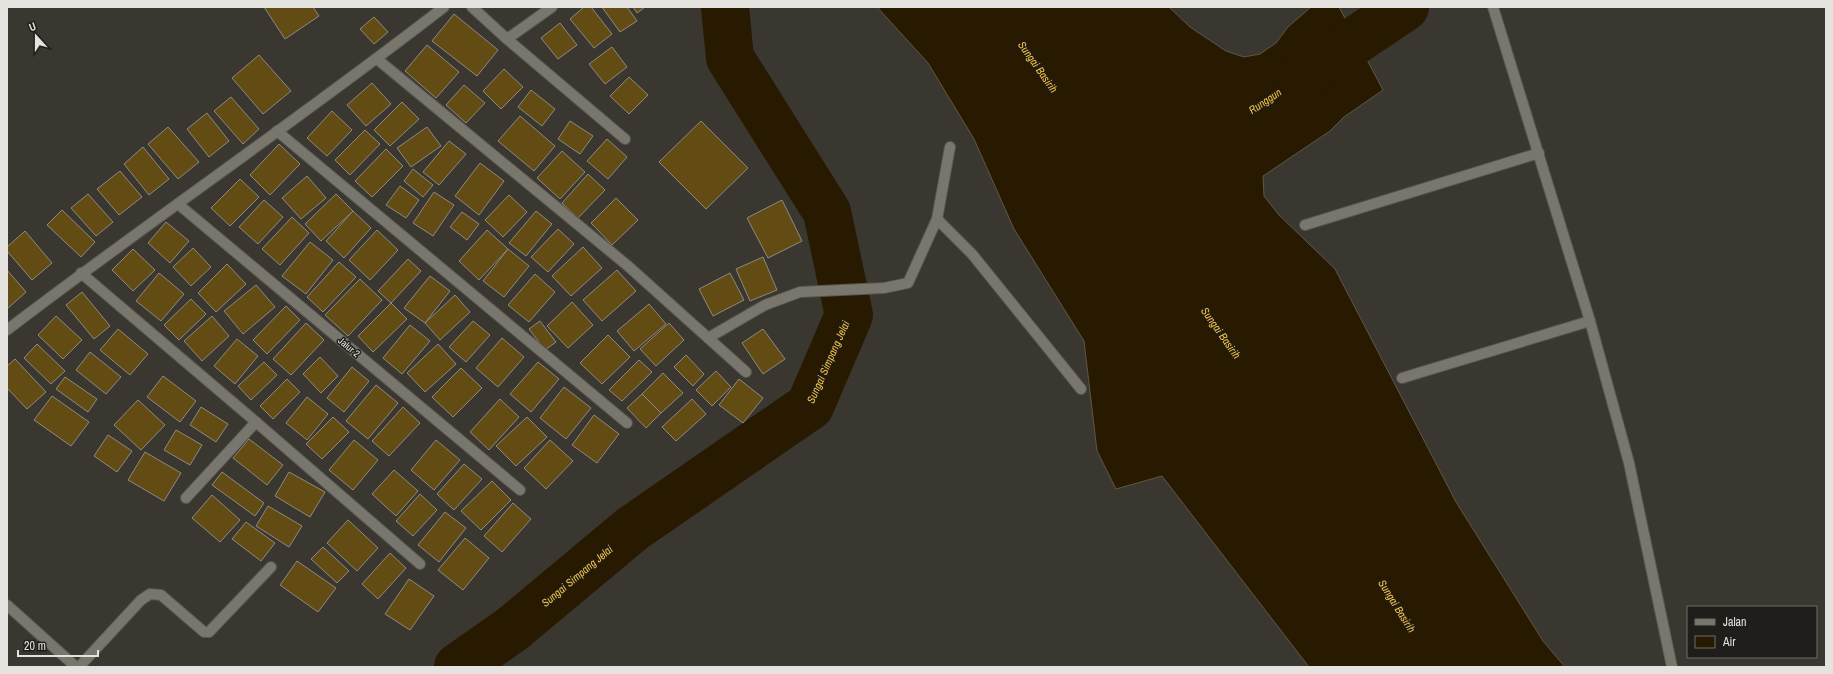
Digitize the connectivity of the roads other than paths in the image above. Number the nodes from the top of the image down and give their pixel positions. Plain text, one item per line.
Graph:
1 (444, 7) edge
2 (472, 7) edge
3 (552, 7) edge
4 (1493, 7) edge
5 (507, 39) junction
6 (377, 59) junction
7 (277, 132) junction
8 (625, 138) dead end
9 (950, 146) dead end
10 (1539, 153) junction
11 (178, 204) junction
12 (937, 219) junction
13 (1305, 225) dead end
14 (81, 273) junction
15 (1590, 321) junction
16 (7, 330) edge
17 (708, 338) junction
18 (746, 372) dead end
19 (1402, 378) dead end
20 (1081, 389) dead end
21 (256, 422) junction
22 (627, 424) dead end
23 (520, 490) dead end
24 (186, 498) dead end
25 (420, 564) dead end
26 (271, 567) dead end
27 (7, 605) edge
28 (76, 667) edge
29 (79, 667) edge
30 (1672, 667) edge

1 - 6 street
2 - 5 street
3 - 5 street
4 - 10 street
5 - 8 street
6 - 7 street
6 - 17 street
7 - 11 street
7 - 22 street
9 - 12 street
10 - 13 street
10 - 15 street
11 - 14 street
11 - 23 street, Jalur 2
12 - 17 street
12 - 20 street
14 - 16 street
14 - 21 street
15 - 19 street
15 - 30 street
17 - 18 street
21 - 24 street
21 - 25 street
26 - 29 street
27 - 28 street

